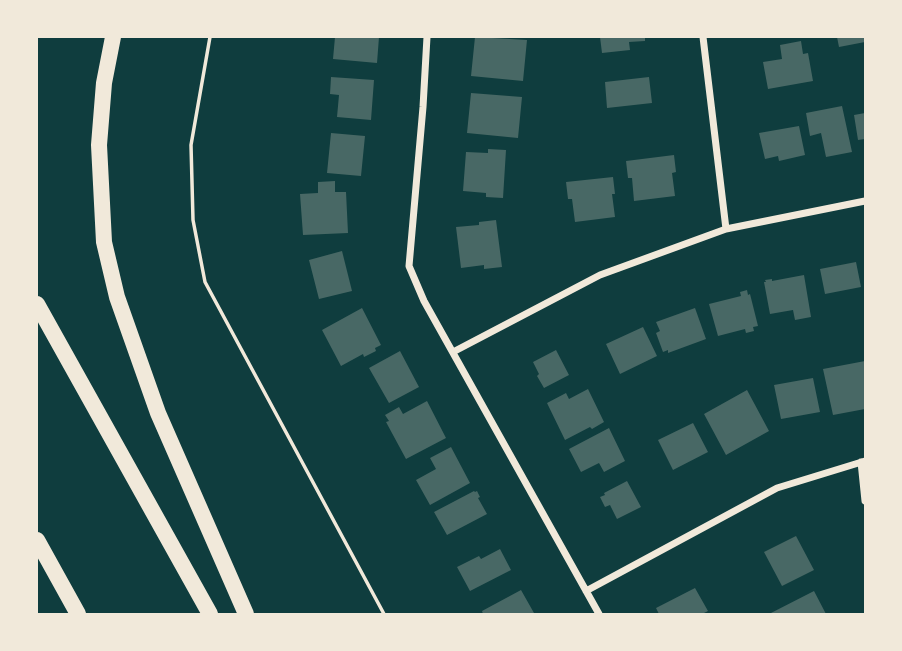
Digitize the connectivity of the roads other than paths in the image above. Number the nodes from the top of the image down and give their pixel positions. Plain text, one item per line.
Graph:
1 (113, 37) edge
2 (427, 37) edge
3 (703, 37) edge
4 (865, 201) edge
5 (726, 229) junction
6 (37, 304) edge
7 (453, 352) junction
8 (863, 461) edge
9 (865, 501) edge
10 (37, 540) edge
11 (586, 590) junction
12 (78, 614) edge
13 (210, 614) edge
14 (246, 614) edge
15 (599, 614) edge

1 - 14 highway
2 - 7 street
3 - 5 street
4 - 5 street
5 - 7 street
6 - 13 highway
7 - 11 street
8 - 9 street
8 - 11 street
10 - 12 highway
11 - 15 street

